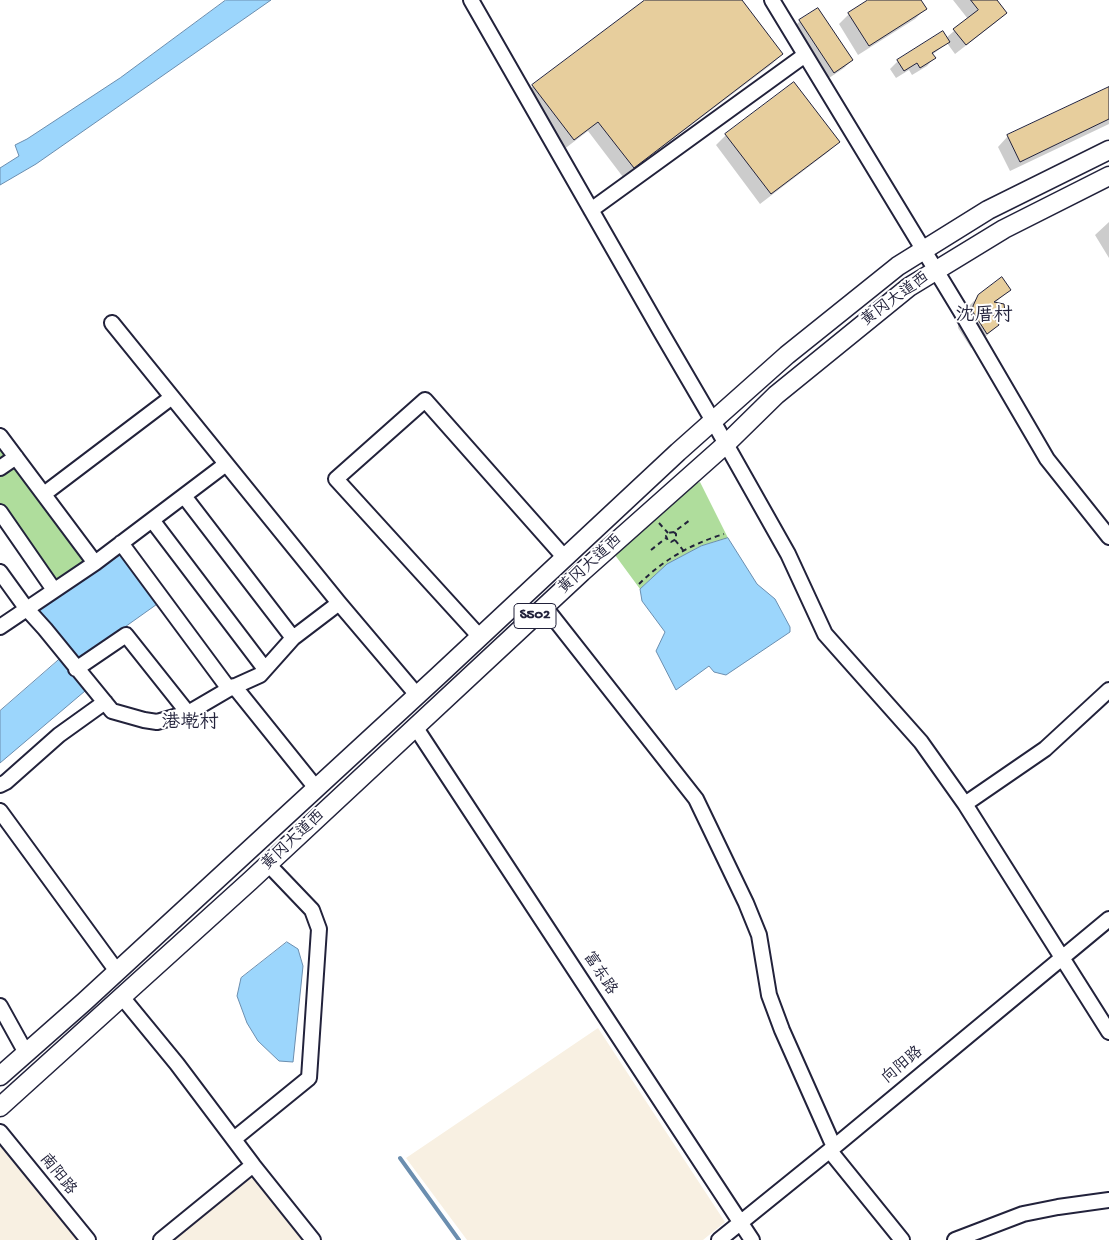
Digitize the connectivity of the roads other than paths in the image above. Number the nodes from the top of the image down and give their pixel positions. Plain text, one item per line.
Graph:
1 (471, 0) edge
2 (772, 0) edge
3 (804, 55) junction
4 (1109, 150) edge
5 (1109, 176) edge
6 (591, 210) junction
7 (923, 251) junction
8 (935, 271) junction
9 (112, 323) dead end
10 (172, 397) junction
11 (713, 420) junction
12 (0, 436) edge
13 (726, 444) junction
14 (16, 458) junction
15 (226, 464) junction
16 (0, 468) edge
17 (44, 494) junction
18 (184, 496) junction
19 (0, 512) edge
20 (152, 520) junction
21 (1109, 537) edge
22 (120, 543) junction
23 (565, 558) junction
24 (95, 563) junction
25 (0, 572) edge
26 (54, 590) junction
27 (339, 604) junction
28 (545, 606) junction
29 (26, 608) junction
30 (0, 627) edge
31 (293, 638) junction
32 (480, 638) junction
33 (76, 669) junction
34 (265, 669) junction
35 (231, 687) junction
36 (1108, 694) edge
37 (417, 696) junction
38 (104, 702) junction
39 (188, 713) junction
40 (416, 728) junction
41 (0, 785) edge
42 (316, 788) junction
43 (965, 804) junction
44 (0, 812) edge
45 (268, 864) junction
46 (1109, 919) edge
47 (1061, 957) junction
48 (116, 970) junction
49 (122, 997) junction
50 (0, 1006) edge
51 (1109, 1032) edge
52 (26, 1052) junction
53 (0, 1076) edge
54 (0, 1107) edge
55 (0, 1132) edge
56 (234, 1139) junction
57 (832, 1149) junction
58 (252, 1164) junction
59 (1109, 1200) edge
60 (741, 1222) junction
61 (88, 1240) edge
62 (161, 1240) edge
63 (313, 1240) edge
64 (719, 1240) edge
65 (752, 1240) edge
66 (902, 1240) edge
67 (955, 1240) edge

1 - 6 street
2 - 3 street
3 - 6 street
3 - 7 street
4 - 7 main road, 黄冈大道西 / S502
5 - 8 main road, 黄冈大道西 / S502
6 - 11 street
7 - 8 street
7 - 11 main road, 黄冈大道西 / S502
8 - 13 main road, 黄冈大道西 / S502
8 - 21 street
9 - 10 street
10 - 15 street
10 - 17 street
11 - 13 street
11 - 23 main road, 黄冈大道西 / S502
12 - 14 street
13 - 28 main road, 黄冈大道西 / S502
13 - 43 street
14 - 16 street
14 - 17 street
15 - 18 street
15 - 27 street
17 - 24 street
18 - 20 street
18 - 31 street
19 - 26 street
20 - 22 street
20 - 34 street
22 - 24 street
22 - 35 street
23 - 32 main road, 黄冈大道西 / S502
23 - 32 street
24 - 26 street
25 - 29 street
26 - 29 street
27 - 31 street
27 - 37 street
28 - 40 main road, 黄冈大道西 / S502
28 - 57 street
29 - 30 street
29 - 33 street
31 - 34 street
32 - 37 main road, 黄冈大道西 / S502
33 - 38 street
33 - 39 street
34 - 35 street
35 - 39 street
35 - 42 street
36 - 43 street
37 - 42 main road, 黄冈大道西 / S502
38 - 39 street
38 - 41 street
40 - 45 main road, 黄冈大道西 / S502
40 - 60 street, 富东路
42 - 48 main road, 黄冈大道西 / S502
43 - 47 street
44 - 48 street
45 - 49 main road, 黄冈大道西 / S502
45 - 56 street
46 - 47 street, 向阳路
47 - 51 street
47 - 57 street, 向阳路
48 - 52 main road, 黄冈大道西 / S502
49 - 54 main road, 黄冈大道西 / S502
49 - 56 street
50 - 52 street
52 - 53 main road, 黄冈大道西 / S502
55 - 61 street, 南阳路
56 - 58 street
57 - 60 street, 向阳路
57 - 66 street
58 - 62 street
58 - 63 street
59 - 67 street
60 - 64 street, 向阳路
60 - 65 street, 富东路

